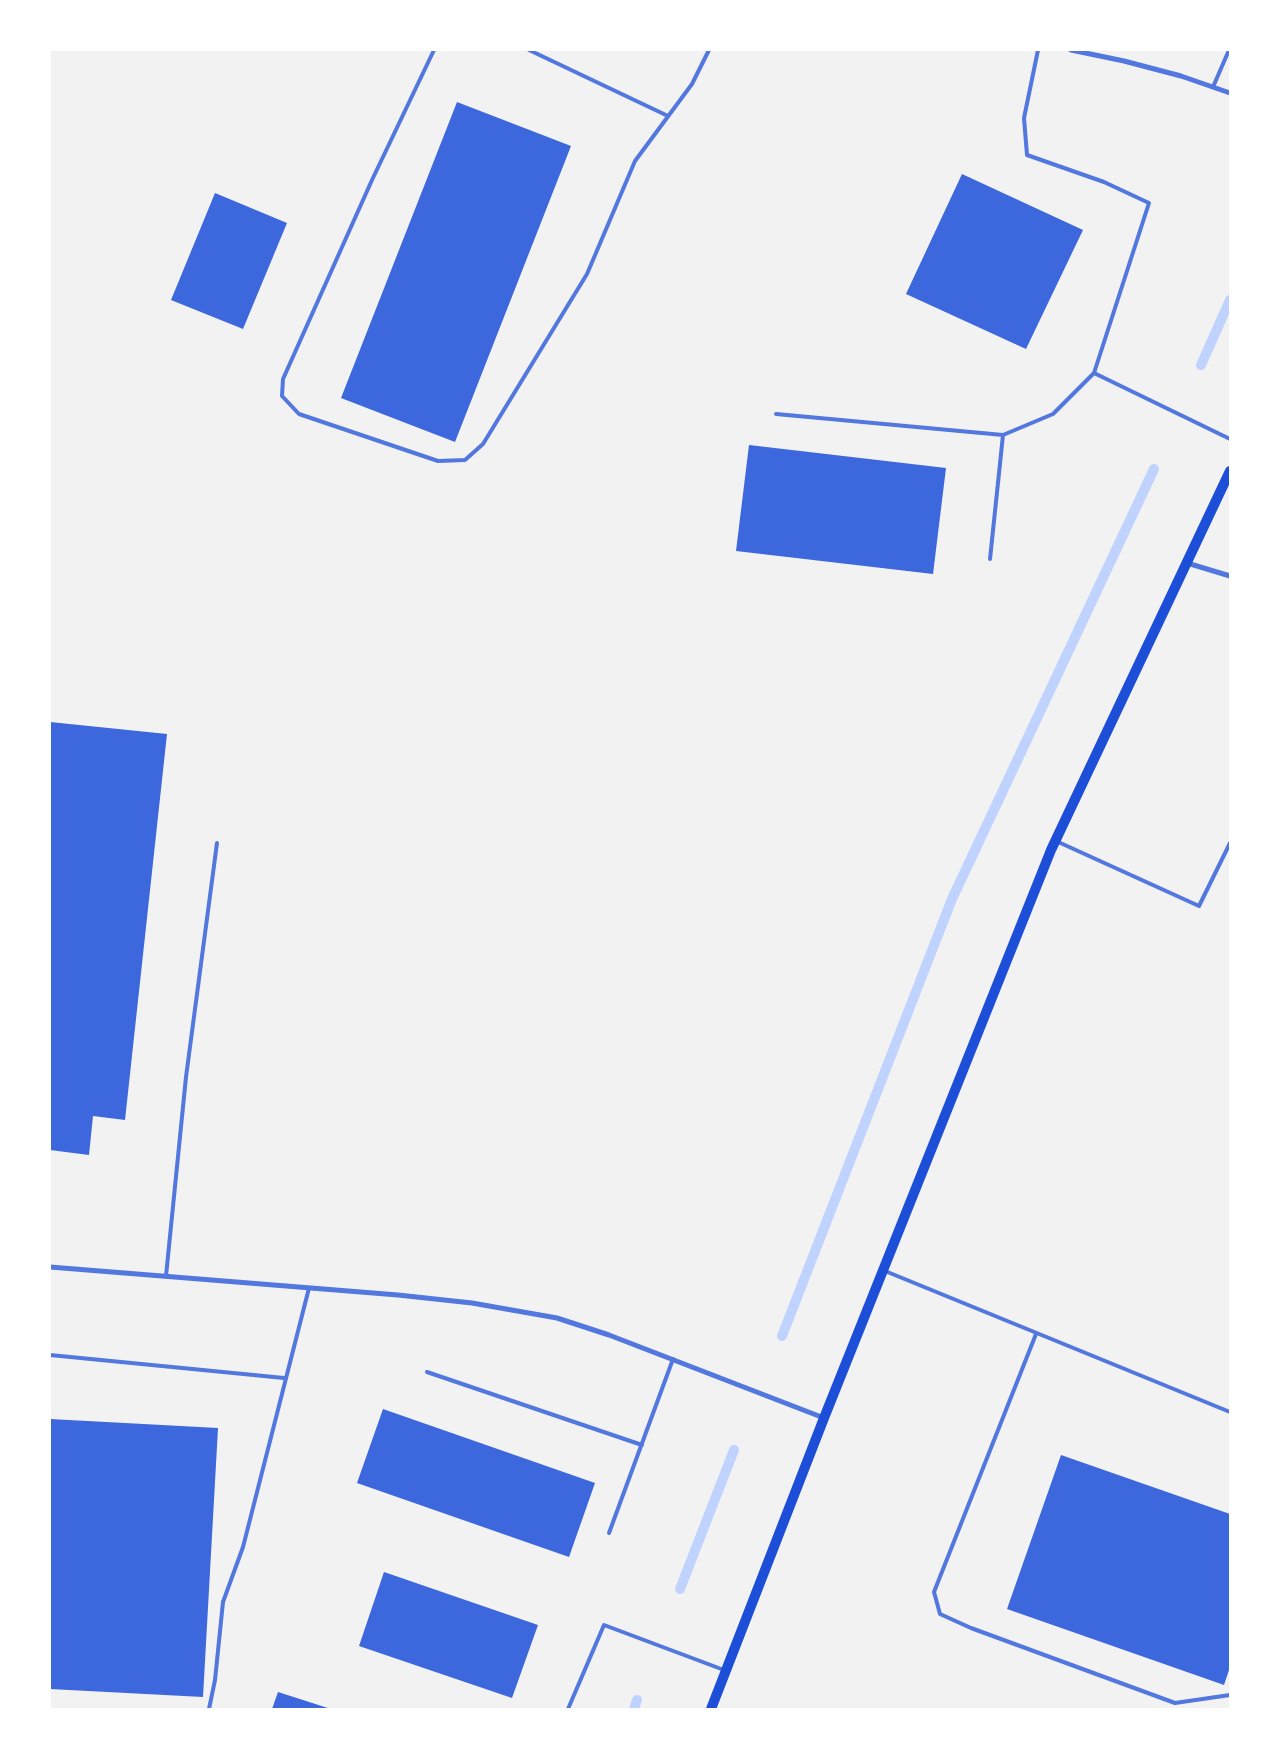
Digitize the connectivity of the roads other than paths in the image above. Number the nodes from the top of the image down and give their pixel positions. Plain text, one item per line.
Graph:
1 (434, 50) edge
2 (528, 50) edge
3 (709, 50) edge
4 (1038, 50) edge
5 (1071, 50) edge
6 (1229, 50) edge
7 (1213, 87) junction
8 (1230, 93) edge
9 (668, 116) junction
10 (1094, 374) junction
11 (776, 414) dead end
12 (1004, 435) junction
13 (1230, 439) edge
14 (1230, 471) edge
15 (990, 559) dead end
16 (1186, 563) junction
17 (1230, 576) edge
18 (1056, 841) junction
19 (1230, 843) edge
20 (217, 844) dead end
21 (50, 1267) edge
22 (883, 1270) junction
23 (166, 1276) junction
24 (308, 1288) junction
25 (1036, 1334) junction
26 (50, 1355) edge
27 (673, 1359) junction
28 (427, 1372) dead end
29 (284, 1378) junction
30 (1230, 1412) edge
31 (824, 1418) junction
32 (642, 1445) junction
33 (610, 1533) dead end
34 (726, 1670) junction
35 (1230, 1695) edge
36 (209, 1709) edge
37 (568, 1709) edge
38 (711, 1709) edge

1 - 9 lane
2 - 9 lane
3 - 9 lane
4 - 10 lane
5 - 7 street
6 - 7 lane
7 - 8 street
10 - 12 lane
10 - 13 lane
11 - 12 lane
12 - 15 lane
14 - 16 main road
16 - 17 street
16 - 18 main road
18 - 19 lane
18 - 22 main road
20 - 23 lane
21 - 23 street
22 - 25 lane
22 - 31 main road
23 - 24 street
24 - 27 street
24 - 29 lane
25 - 30 lane
25 - 35 lane
26 - 29 lane
27 - 31 street
27 - 32 lane
28 - 32 lane
29 - 36 lane
31 - 34 main road
32 - 33 lane
34 - 37 lane
34 - 38 main road

